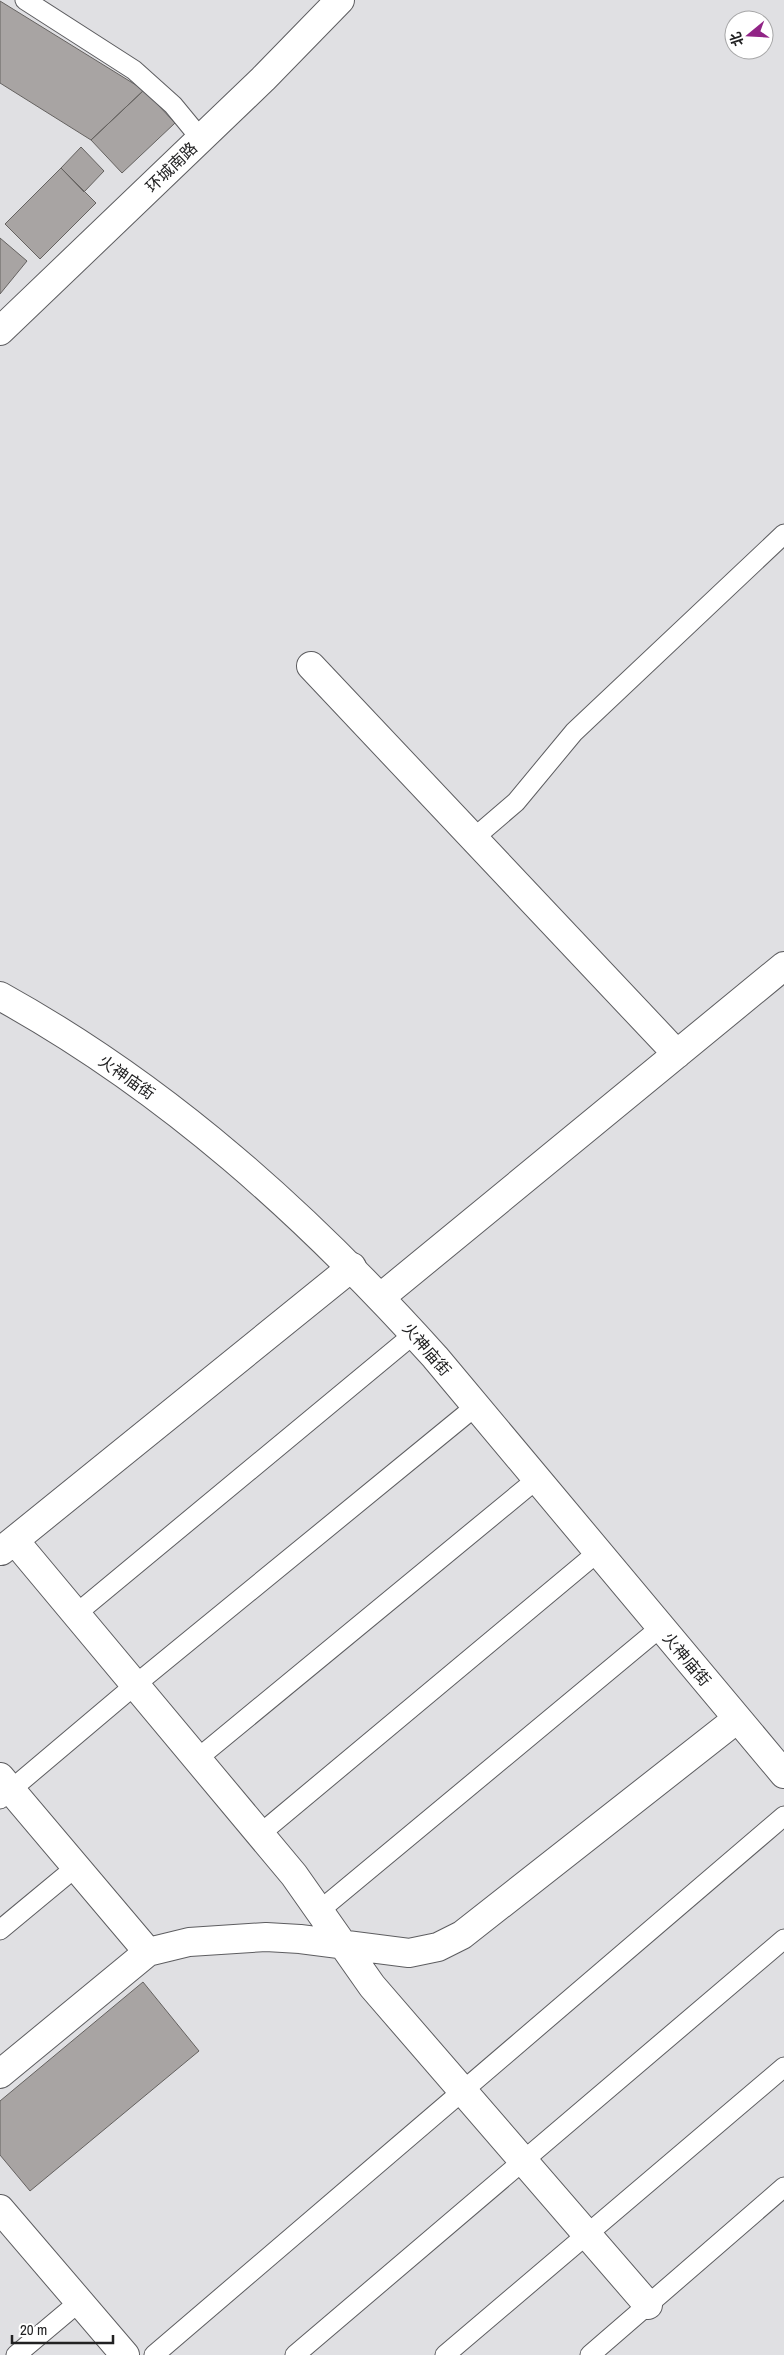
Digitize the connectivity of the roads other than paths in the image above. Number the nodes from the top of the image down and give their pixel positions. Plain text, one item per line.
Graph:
1 (25, 0) edge
2 (340, 0) edge
3 (200, 139) junction
4 (0, 331) edge
5 (784, 534) edge
6 (311, 666) dead end
7 (474, 838) junction
8 (784, 966) edge
9 (0, 996) edge
10 (677, 1054) junction
11 (352, 1267) junction
12 (381, 1297) junction
13 (414, 1334) junction
14 (476, 1406) junction
15 (537, 1479) junction
16 (7, 1546) edge
17 (598, 1552) junction
18 (76, 1614) junction
19 (661, 1627) junction
20 (135, 1685) junction
21 (737, 1719) junction
22 (197, 1759) junction
23 (784, 1774) edge
24 (4, 1789) edge
25 (784, 1816) edge
26 (260, 1834) junction
27 (76, 1867) junction
28 (319, 1911) junction
29 (0, 1930) edge
30 (784, 1940) edge
31 (343, 1945) junction
32 (148, 1952) junction
33 (784, 2067) edge
34 (0, 2074) edge
35 (463, 2090) junction
36 (524, 2160) junction
37 (784, 2187) edge
38 (0, 2209) edge
39 (588, 2234) junction
40 (79, 2302) junction
41 (648, 2304) junction
42 (16, 2355) edge
43 (125, 2355) edge
44 (154, 2355) edge
45 (295, 2355) edge
46 (445, 2355) edge
47 (590, 2355) edge

1 - 3 lane
2 - 3 street, 环城南路
3 - 4 street, 环城南路
5 - 7 lane
6 - 7 street
7 - 10 street
8 - 10 street
9 - 11 street, 火神庙街
10 - 12 street
11 - 12 street, 火神庙街
11 - 16 street
12 - 13 street, 火神庙街
13 - 14 street, 火神庙街
13 - 18 lane
14 - 15 street, 火神庙街
14 - 20 lane
15 - 17 street, 火神庙街
15 - 22 lane
16 - 18 street
17 - 19 street, 火神庙街
17 - 26 lane
18 - 20 street
19 - 21 street, 火神庙街
19 - 28 lane
20 - 22 street
20 - 24 lane
21 - 23 street, 火神庙街
21 - 31 street
22 - 26 street
24 - 27 street
25 - 35 lane
26 - 28 street
27 - 29 lane
27 - 32 street
28 - 31 street
30 - 36 lane
31 - 32 street
31 - 35 street
32 - 34 street
33 - 39 lane
35 - 36 street
35 - 44 lane
36 - 39 street
36 - 45 lane
37 - 41 lane
38 - 40 street
39 - 41 street
39 - 46 lane
40 - 42 lane
40 - 43 street
41 - 47 lane

